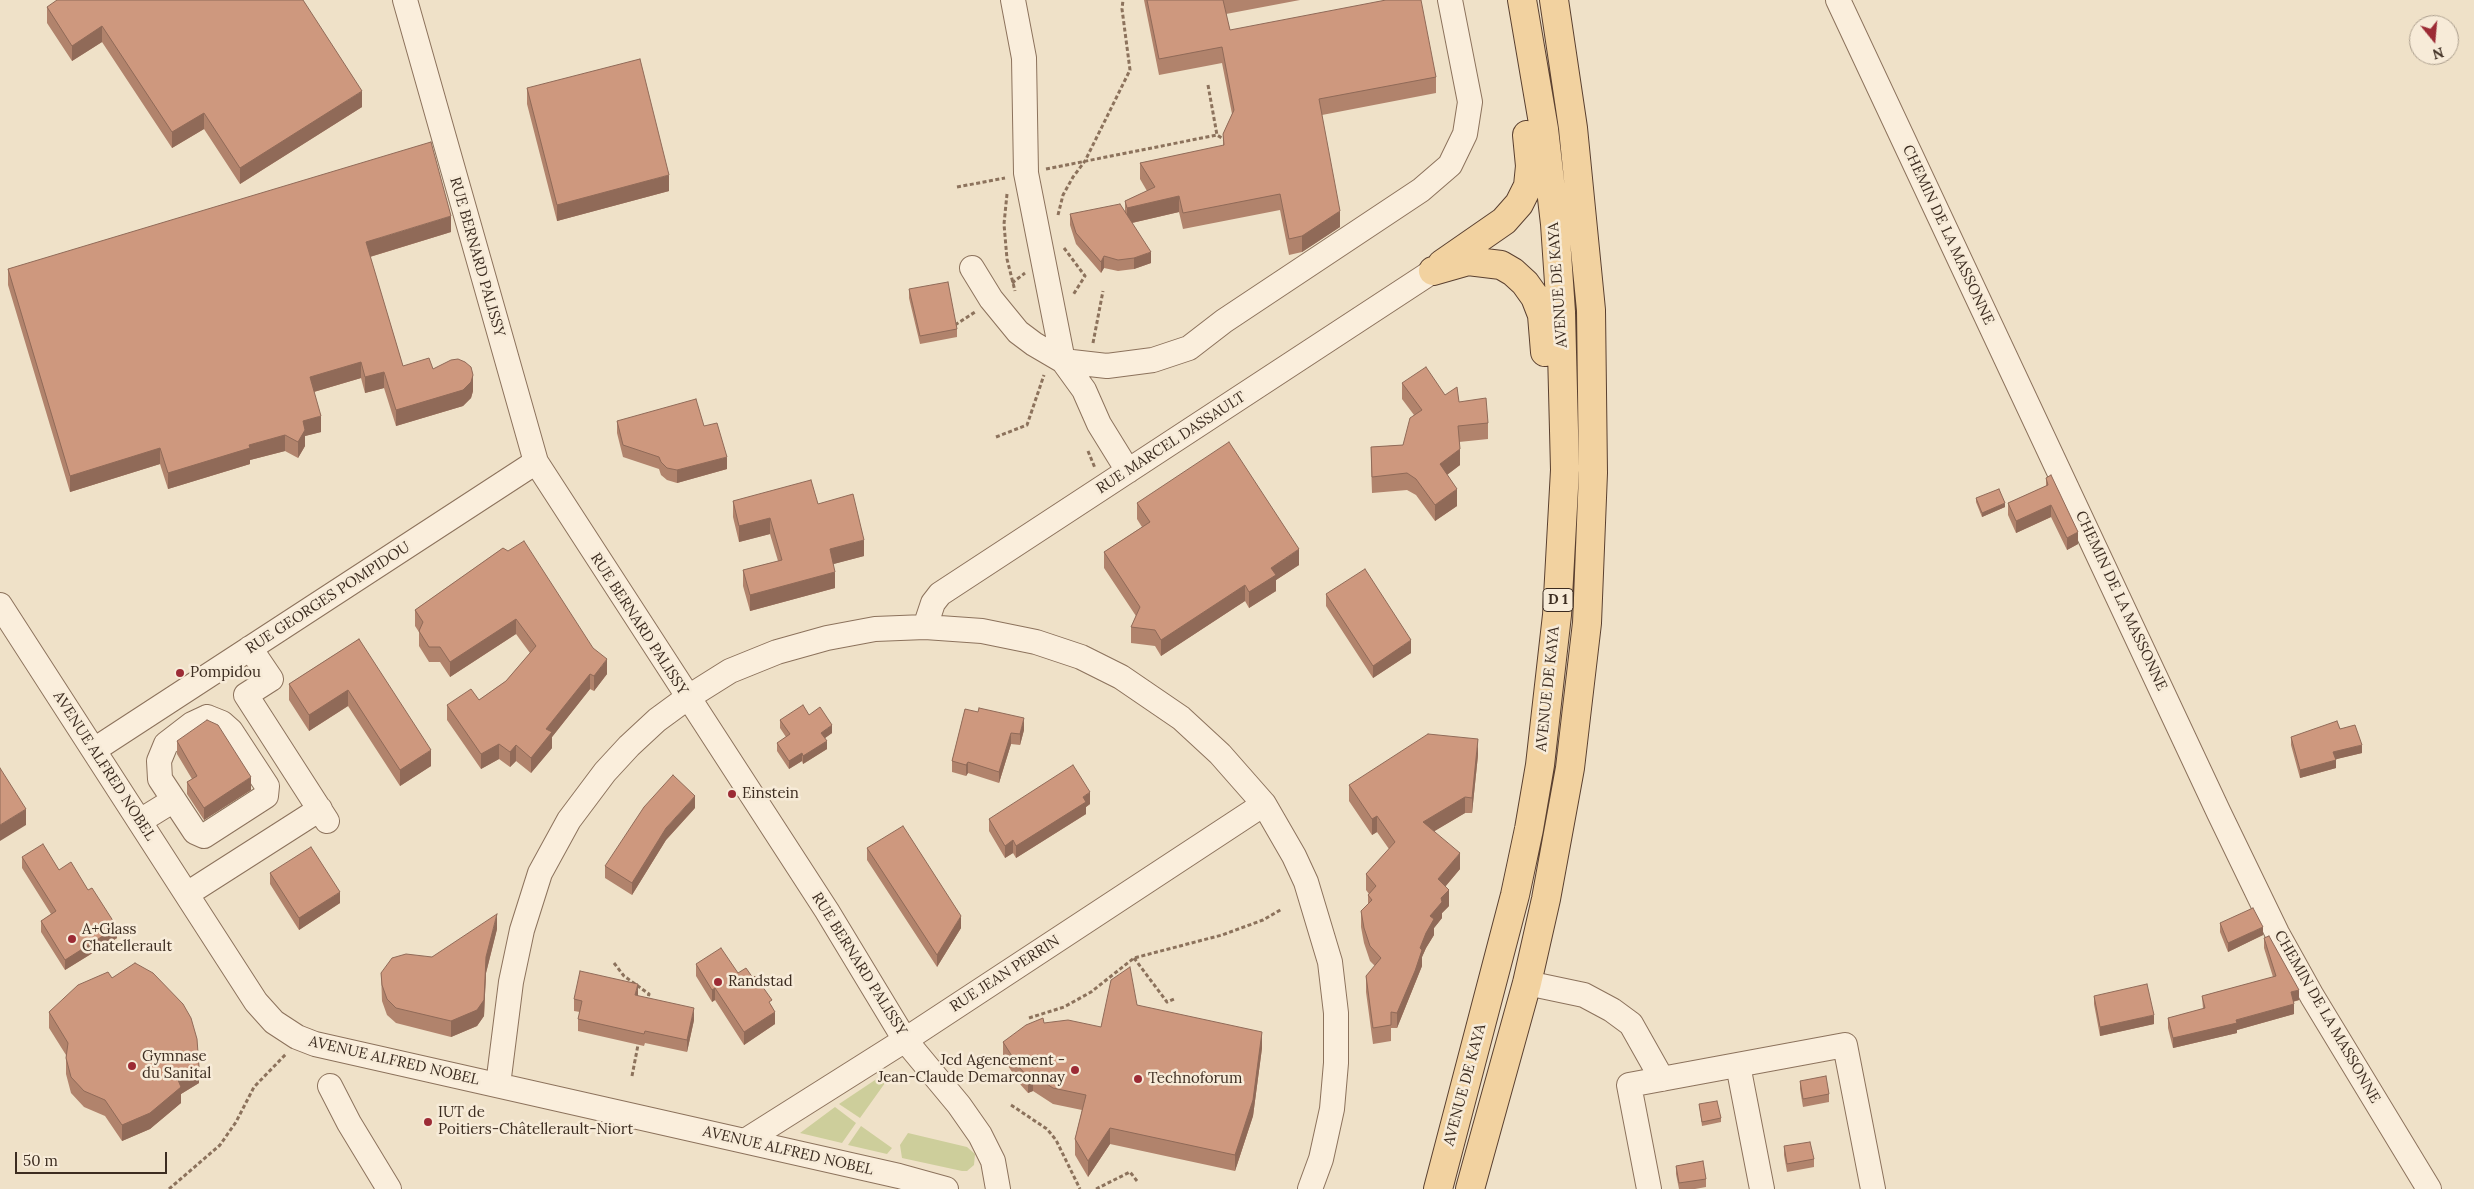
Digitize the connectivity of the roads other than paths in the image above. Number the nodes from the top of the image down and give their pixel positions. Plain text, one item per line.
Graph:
1 (405, 0) edge
2 (1013, 0) edge
3 (1450, 0) edge
4 (1512, 0) edge
5 (1522, 0) edge
6 (1554, 0) edge
7 (1838, 0) edge
8 (972, 268) dead end
9 (1433, 271) junction
10 (1052, 371) junction
11 (536, 462) junction
12 (1128, 471) junction
13 (0, 605) edge
14 (925, 627) junction
15 (250, 648) junction
16 (174, 697) junction
17 (687, 698) junction
18 (192, 724) junction
19 (94, 750) junction
20 (174, 800) junction
21 (1264, 804) junction
22 (140, 821) junction
23 (1529, 829) junction
24 (187, 894) junction
25 (1527, 983) junction
26 (905, 1040) junction
27 (1738, 1065) junction
28 (1662, 1079) junction
29 (498, 1085) junction
30 (330, 1086) dead end
31 (745, 1141) junction
32 (389, 1189) edge
33 (946, 1189) edge
34 (998, 1189) edge
35 (1310, 1189) edge
36 (1438, 1189) edge
37 (1470, 1189) edge
38 (1649, 1189) edge
39 (1762, 1189) edge
40 (1873, 1189) edge
41 (2429, 1189) edge

1 - 11 street, RUE BERNARD PALISSY
2 - 10 street
3 - 10 street
4 - 9 main road
5 - 23 main road, AVENUE DE KAYA / D 1
6 - 25 main road, AVENUE DE KAYA / D 1
7 - 41 street, CHEMIN DE LA MASSONNE
8 - 10 street
9 - 12 street, RUE MARCEL DASSAULT
9 - 23 main road
10 - 12 street
11 - 15 street, RUE GEORGES POMPIDOU
11 - 17 street, RUE BERNARD PALISSY
12 - 14 street, RUE MARCEL DASSAULT
13 - 19 street, AVENUE ALFRED NOBEL
14 - 17 street
14 - 21 street
15 - 16 street, RUE GEORGES POMPIDOU
15 - 24 street
16 - 18 street
16 - 19 street, RUE GEORGES POMPIDOU
17 - 26 street, RUE BERNARD PALISSY
17 - 29 street
18 - 20 street
18 - 20 street
19 - 22 street, AVENUE ALFRED NOBEL
20 - 22 street
21 - 26 street, RUE JEAN PERRIN
21 - 35 street
22 - 24 street, AVENUE ALFRED NOBEL
23 - 36 main road, AVENUE DE KAYA / D 1
24 - 29 street, AVENUE ALFRED NOBEL
25 - 28 street
25 - 37 main road, AVENUE DE KAYA / D 1
26 - 31 street, RUE JEAN PERRIN
26 - 34 street, RUE BERNARD PALISSY
27 - 28 street
27 - 39 street
27 - 40 street
28 - 38 street
29 - 31 street, AVENUE ALFRED NOBEL
30 - 32 street
31 - 33 street, AVENUE ALFRED NOBEL

